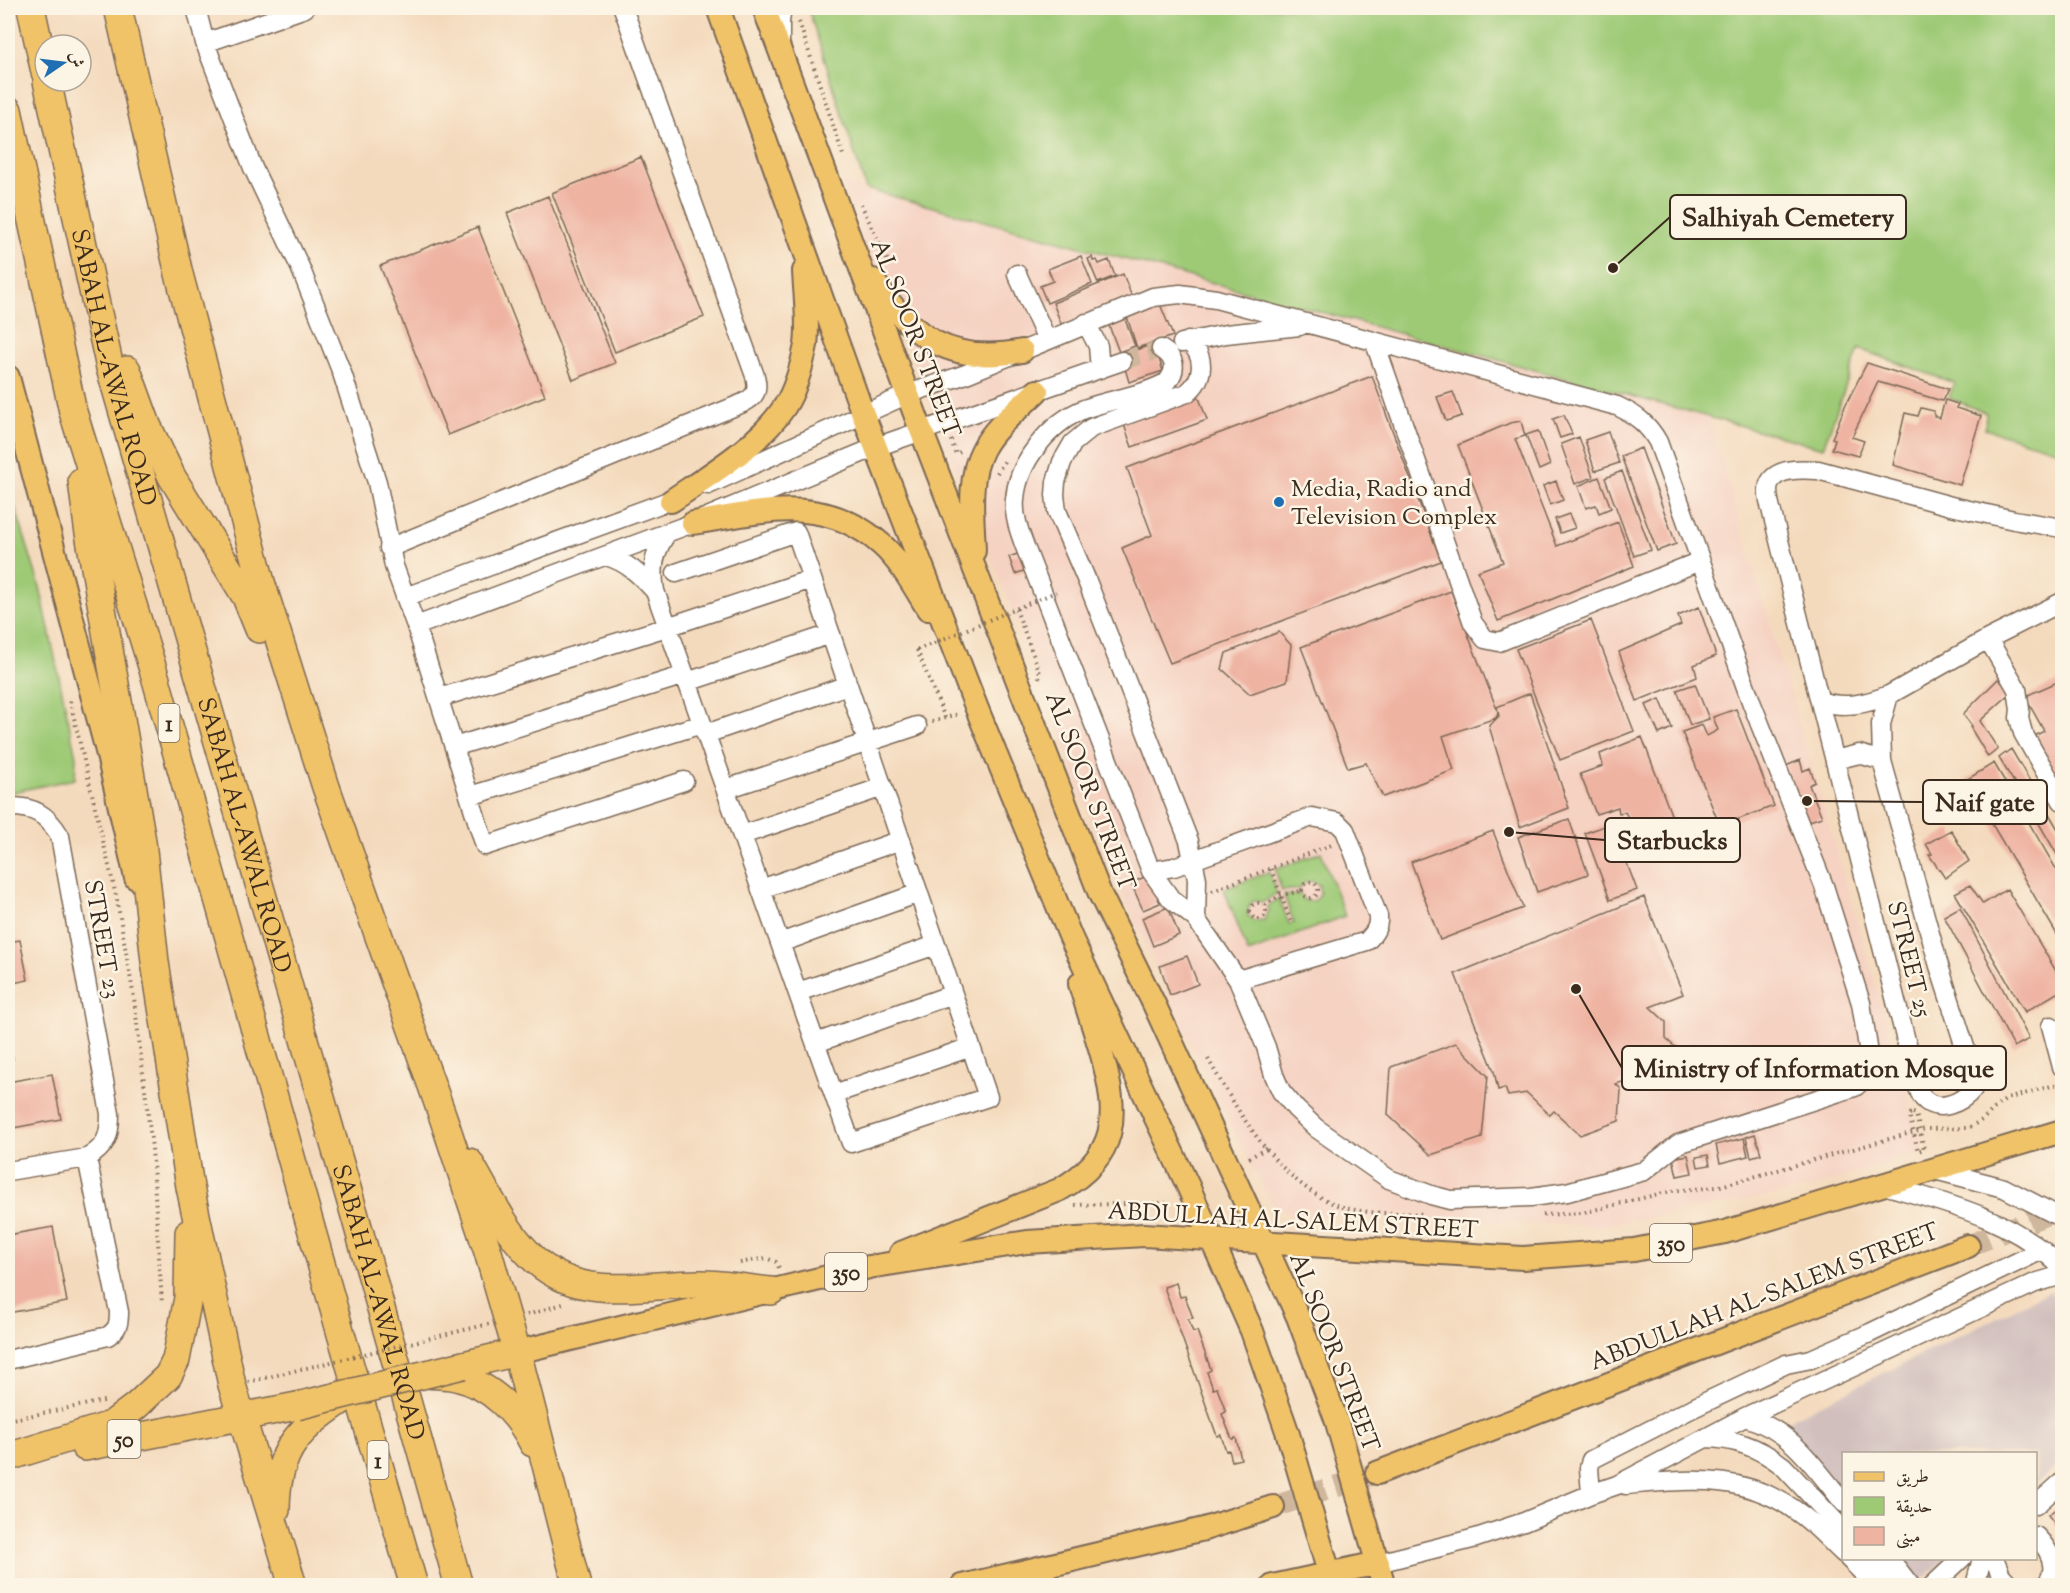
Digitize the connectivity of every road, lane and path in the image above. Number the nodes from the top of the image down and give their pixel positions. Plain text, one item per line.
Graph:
1 (118, 8) edge
2 (196, 8) edge
3 (305, 8) edge
4 (623, 8) edge
5 (718, 8) edge
6 (764, 8) edge
7 (32, 9) edge
8 (789, 10) edge
9 (37, 33) edge
10 (205, 43) junction
11 (781, 53) junction
12 (50, 93) edge
13 (8, 110) edge
14 (848, 169) dead end
15 (860, 201) dead end
16 (803, 249) junction
17 (855, 254) junction
18 (892, 270) dead end
19 (1017, 274) dead end
20 (92, 286) junction
21 (1229, 302) junction
22 (1086, 323) junction
23 (1311, 325) junction
24 (1226, 334) junction
25 (1047, 340) junction
26 (1188, 341) junction
27 (1375, 343) junction
28 (1022, 351) junction
29 (1122, 361) tunnel mouth
30 (1100, 369) junction
31 (8, 377) edge
32 (1037, 391) junction
33 (908, 394) junction
34 (73, 412) junction
35 (863, 414) junction
36 (921, 430) junction
37 (876, 447) junction
38 (672, 501) junction
39 (693, 524) junction
40 (2062, 528) edge
41 (668, 533) junction
42 (389, 548) junction
43 (606, 556) junction
44 (1700, 561) junction
45 (975, 568) junction
46 (676, 573) dead end
47 (812, 579) junction
48 (655, 591) junction
49 (1056, 592) dead end
50 (405, 597) junction
51 (2062, 602) edge
52 (1016, 609) junction
53 (416, 626) junction
54 (668, 627) junction
55 (831, 634) junction
56 (1988, 639) junction
57 (953, 647) junction
58 (686, 679) junction
59 (1038, 680) dead end
60 (848, 685) junction
61 (1889, 695) junction
62 (439, 698) junction
63 (1820, 701) junction
64 (945, 718) dead end
65 (917, 726) dead end
66 (704, 729) junction
67 (867, 741) junction
68 (454, 747) junction
69 (1835, 760) junction
70 (1882, 761) junction
71 (684, 781) dead end
72 (883, 787) junction
73 (326, 788) junction
74 (726, 789) junction
75 (470, 796) junction
76 (2062, 801) edge
77 (8, 807) edge
78 (742, 835) junction
79 (1348, 839) junction
80 (901, 840) junction
81 (1194, 859) junction
82 (1271, 869) junction
83 (1151, 871) junction
84 (761, 889) junction
85 (1302, 891) junction
86 (919, 894) junction
87 (1281, 895) junction
88 (1053, 897) junction
89 (1198, 897) junction
90 (1265, 905) junction
91 (1196, 919) junction
92 (1291, 922) dead end
93 (780, 943) junction
94 (936, 945) junction
95 (154, 962) junction
96 (1238, 980) junction
97 (798, 992) junction
98 (953, 994) junction
99 (2051, 1026) dead end
100 (816, 1043) junction
101 (971, 1047) junction
102 (2062, 1068) edge
103 (834, 1094) junction
104 (444, 1120) junction
105 (1920, 1130) joint
106 (2062, 1131) edge
107 (1267, 1148) dead end
108 (87, 1158) junction
109 (1249, 1158) dead end
110 (1935, 1170) junction
111 (8, 1172) edge
112 (1884, 1185) junction
113 (190, 1187) junction
114 (1166, 1203) dead end
115 (1070, 1205) dead end
116 (2062, 1218) edge
117 (1213, 1239) junction
118 (1265, 1244) junction
119 (1968, 1246) tunnel mouth
120 (2042, 1250) junction
121 (869, 1267) junction
122 (2062, 1269) edge
123 (2062, 1275) edge
124 (771, 1291) junction
125 (489, 1324) dead end
126 (517, 1352) junction
127 (8, 1360) edge
128 (467, 1373) junction
129 (248, 1382) dead end
130 (304, 1414) junction
131 (241, 1417) junction
132 (1745, 1417) junction
133 (1703, 1438) junction
134 (8, 1460) edge
135 (547, 1471) junction
136 (1377, 1473) tunnel mouth
137 (2062, 1482) edge
138 (1617, 1485) junction
139 (1591, 1494) junction
140 (1842, 1501) edge
141 (2037, 1504) edge
142 (1273, 1507) tunnel mouth
143 (1842, 1529) edge
144 (563, 1531) junction
145 (276, 1532) junction
146 (2037, 1537) edge
147 (1842, 1552) edge
148 (1850, 1560) edge
149 (1871, 1560) edge
150 (1890, 1560) edge
151 (1960, 1560) edge
152 (1982, 1560) edge
153 (1995, 1560) edge
154 (1378, 1563) junction
155 (1331, 1580) edge
156 (1902, 1585) edge
157 (293, 1586) edge
158 (414, 1586) edge
159 (459, 1586) edge
160 (568, 1586) edge
161 (577, 1586) edge
162 (962, 1586) edge
163 (1274, 1586) edge
164 (1384, 1586) edge
165 (1876, 1586) edge
166 (1932, 1586) edge
167 (1975, 1586) edge
168 (2011, 1586) edge
169 (2045, 1586) edge

1 - 73 highway
2 - 10 street
3 - 10 street
4 - 42 street
5 - 16 main road
6 - 11 main road, AL SOOR STREET
7 - 9 highway
8 - 11 street
8 - 14 path
10 - 42 street
11 - 17 main road, AL SOOR STREET
12 - 20 highway, SABAH AL-AWAL ROAD / 1
13 - 34 highway, SABAH AL-AWAL ROAD / 1
15 - 18 path
16 - 35 main road
16 - 38 main road
17 - 28 main road
17 - 33 main road, AL SOOR STREET
19 - 25 street
20 - 73 highway
20 - 159 highway, SABAH AL-AWAL ROAD / 1
21 - 22 street
21 - 23 street
21 - 24 street
22 - 25 street
22 - 30 street
23 - 24 street
23 - 27 street
24 - 26 street
25 - 28 street
26 - 81 street
26 - 83 street
27 - 44 street
27 - 44 street
28 - 33 street
29 - 30 street
30 - 32 street
31 - 95 main road
32 - 36 street
32 - 45 main road
33 - 35 street
33 - 36 main road, AL SOOR STREET
34 - 95 highway
34 - 158 highway, SABAH AL-AWAL ROAD / 1
35 - 37 main road
35 - 38 street
36 - 37 street
36 - 45 main road, AL SOOR STREET
37 - 39 street
37 - 57 main road
38 - 50 street
39 - 41 street
39 - 57 main road
40 - 63 street, STREET 25
41 - 43 street
41 - 48 street
42 - 50 street
43 - 48 street
43 - 53 street
44 - 96 street
45 - 118 main road, AL SOOR STREET
46 - 47 street
47 - 54 street
47 - 55 street
48 - 54 street
49 - 52 path, bridge
50 - 53 street
51 - 56 street
52 - 59 path
52 - 64 path, bridge
53 - 62 street
54 - 58 street
54 - 62 street
55 - 58 street
55 - 60 street
56 - 61 street
56 - 76 street
57 - 88 main road
58 - 66 street
58 - 68 street
60 - 66 street
60 - 67 street
61 - 63 street
61 - 70 street, STREET 25
62 - 68 street
63 - 69 street, STREET 25
65 - 67 street
66 - 74 street
66 - 75 street
67 - 72 street
67 - 74 street
68 - 75 street
69 - 70 street
69 - 70 street, STREET 25
71 - 75 street
72 - 78 street
72 - 80 street
73 - 104 highway
74 - 78 street
77 - 108 street, STREET 23
78 - 84 street
79 - 81 street
79 - 82 path
79 - 96 street
80 - 84 street
80 - 86 street
81 - 83 street
81 - 89 street
82 - 87 path
82 - 89 path
83 - 91 street
84 - 93 street
85 - 85 path
85 - 87 path
86 - 93 street
86 - 94 street
87 - 90 path
87 - 92 path
88 - 117 main road
88 - 121 main road
89 - 91 street
90 - 90 path
91 - 96 street
93 - 97 street
94 - 97 street
94 - 98 street
95 - 113 highway
97 - 100 street
98 - 100 street
98 - 101 street
99 - 102 street
100 - 103 street
101 - 103 street
101 - 103 street
104 - 124 highway
104 - 126 highway
105 - 105 path
106 - 110 main road, ABDULLAH AL-SALEM STREET / 350
107 - 109 path
108 - 111 street
108 - 127 street
110 - 112 main road, ABDULLAH AL-SALEM STREET / 350
110 - 116 street
112 - 118 main road, ABDULLAH AL-SALEM STREET / 350
112 - 120 street
113 - 131 highway
113 - 134 highway
114 - 115 path
117 - 118 main road, ABDULLAH AL-SALEM STREET / 350
117 - 121 main road, ABDULLAH AL-SALEM STREET / 350
117 - 155 main road
118 - 154 main road, AL SOOR STREET
119 - 136 main road, ABDULLAH AL-SALEM STREET
120 - 122 street
120 - 139 street
121 - 124 main road, ABDULLAH AL-SALEM STREET / 350
123 - 132 street
124 - 126 main road, ABDULLAH AL-SALEM STREET / 350
125 - 129 path, bridge
126 - 128 highway, 350
126 - 135 highway
128 - 130 highway, 50, bridge
128 - 135 highway
130 - 131 highway, 50
130 - 145 highway
131 - 134 highway, 50
131 - 145 highway
132 - 133 street
132 - 140 street
133 - 138 street
133 - 143 street
135 - 144 highway
137 - 141 street
138 - 139 street
138 - 147 street
139 - 154 street
142 - 162 main road
144 - 160 highway
144 - 161 highway
145 - 157 highway
146 - 169 street
148 - 165 street
149 - 156 street
150 - 156 street
151 - 166 street
152 - 167 street
153 - 168 street
154 - 155 main road
154 - 164 main road, AL SOOR STREET
155 - 163 main road

